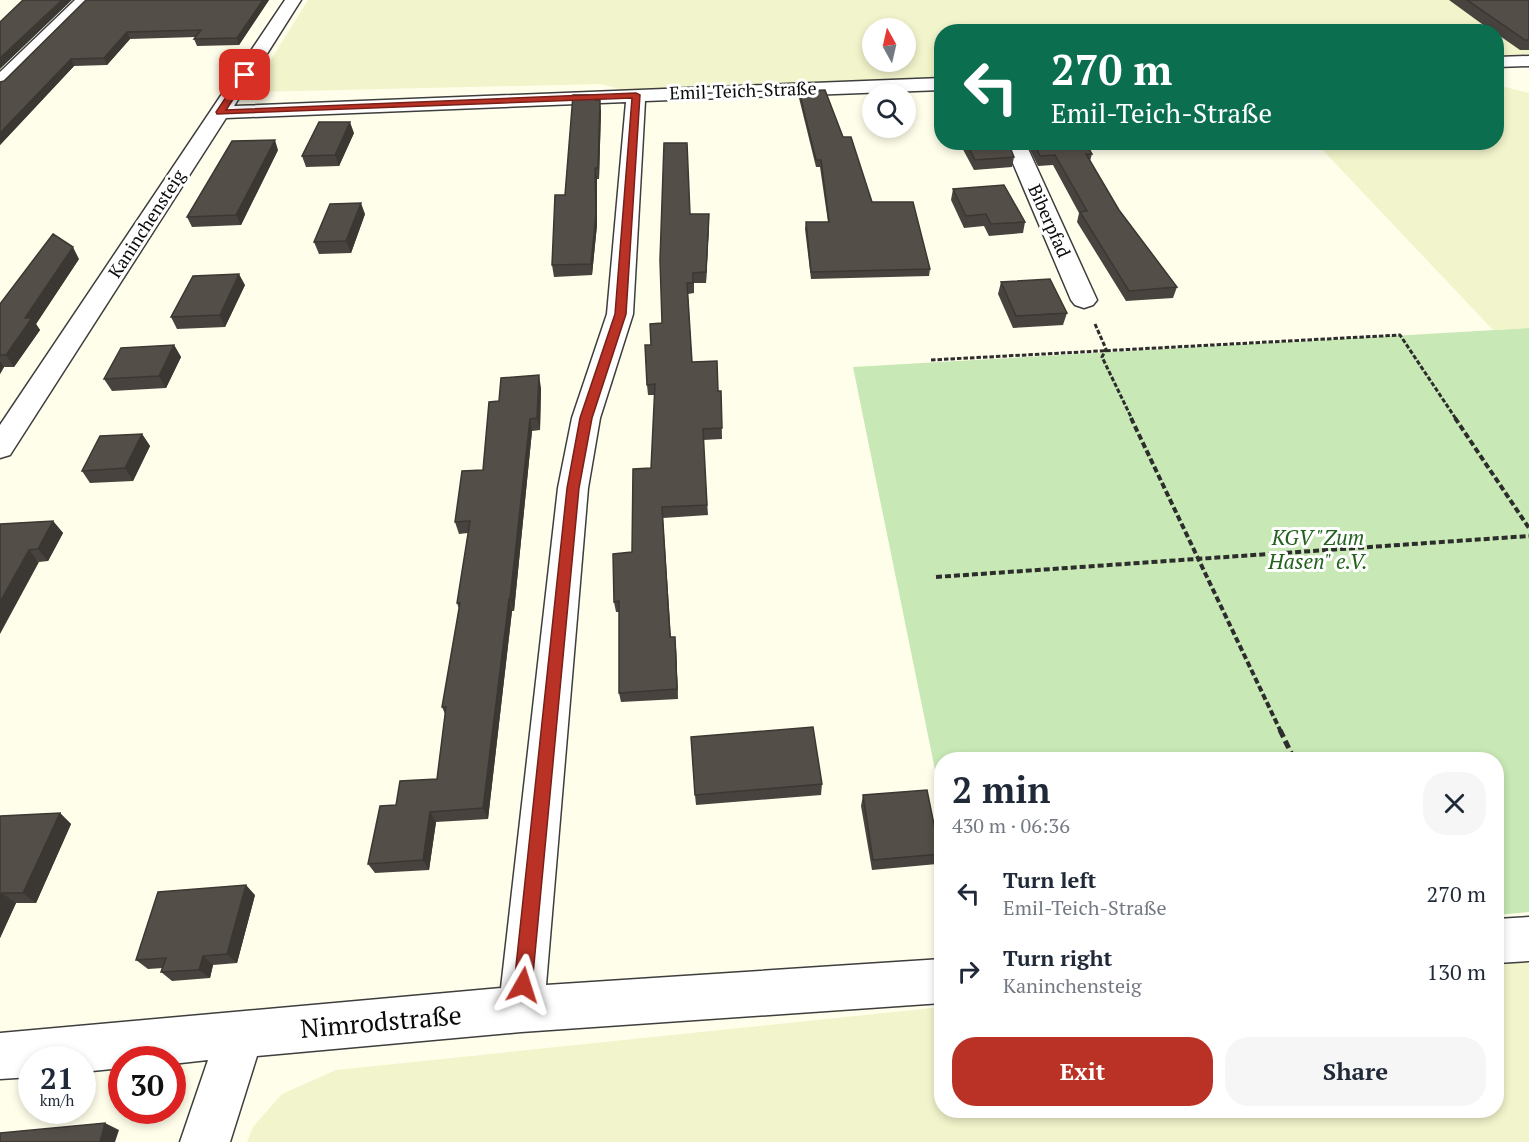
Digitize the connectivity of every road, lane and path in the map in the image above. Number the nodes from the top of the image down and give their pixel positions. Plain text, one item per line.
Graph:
1 (84, 0) edge
2 (293, 0) edge
3 (1529, 61) edge
4 (1504, 62) edge
5 (0, 82) edge
6 (934, 84) edge
7 (636, 95) junction
8 (220, 112) junction
9 (1018, 150) edge
10 (1084, 300) dead end
11 (1106, 350) junction
12 (931, 360) dead end
13 (0, 448) edge
14 (1529, 528) edge
15 (1529, 536) edge
16 (1198, 560) junction
17 (936, 577) dead end
18 (1291, 752) edge
19 (1529, 939) edge
20 (1504, 941) edge
21 (934, 982) edge
22 (521, 1009) junction
23 (240, 1035) junction
24 (0, 1056) edge
25 (205, 1142) edge

1 - 5 street
2 - 8 street, Kaninchensteig
3 - 4 street
6 - 7 street, Emil-Teich-Straße
7 - 8 street, Emil-Teich-Straße
7 - 22 street
8 - 13 street, Kaninchensteig
9 - 10 street, Biberpfad
11 - 12 path
11 - 14 path
11 - 16 path
15 - 16 path
16 - 17 path
16 - 18 path
19 - 20 street
21 - 22 street, Nimrodstraße
22 - 23 street, Nimrodstraße
23 - 24 street, Nimrodstraße
23 - 25 street

